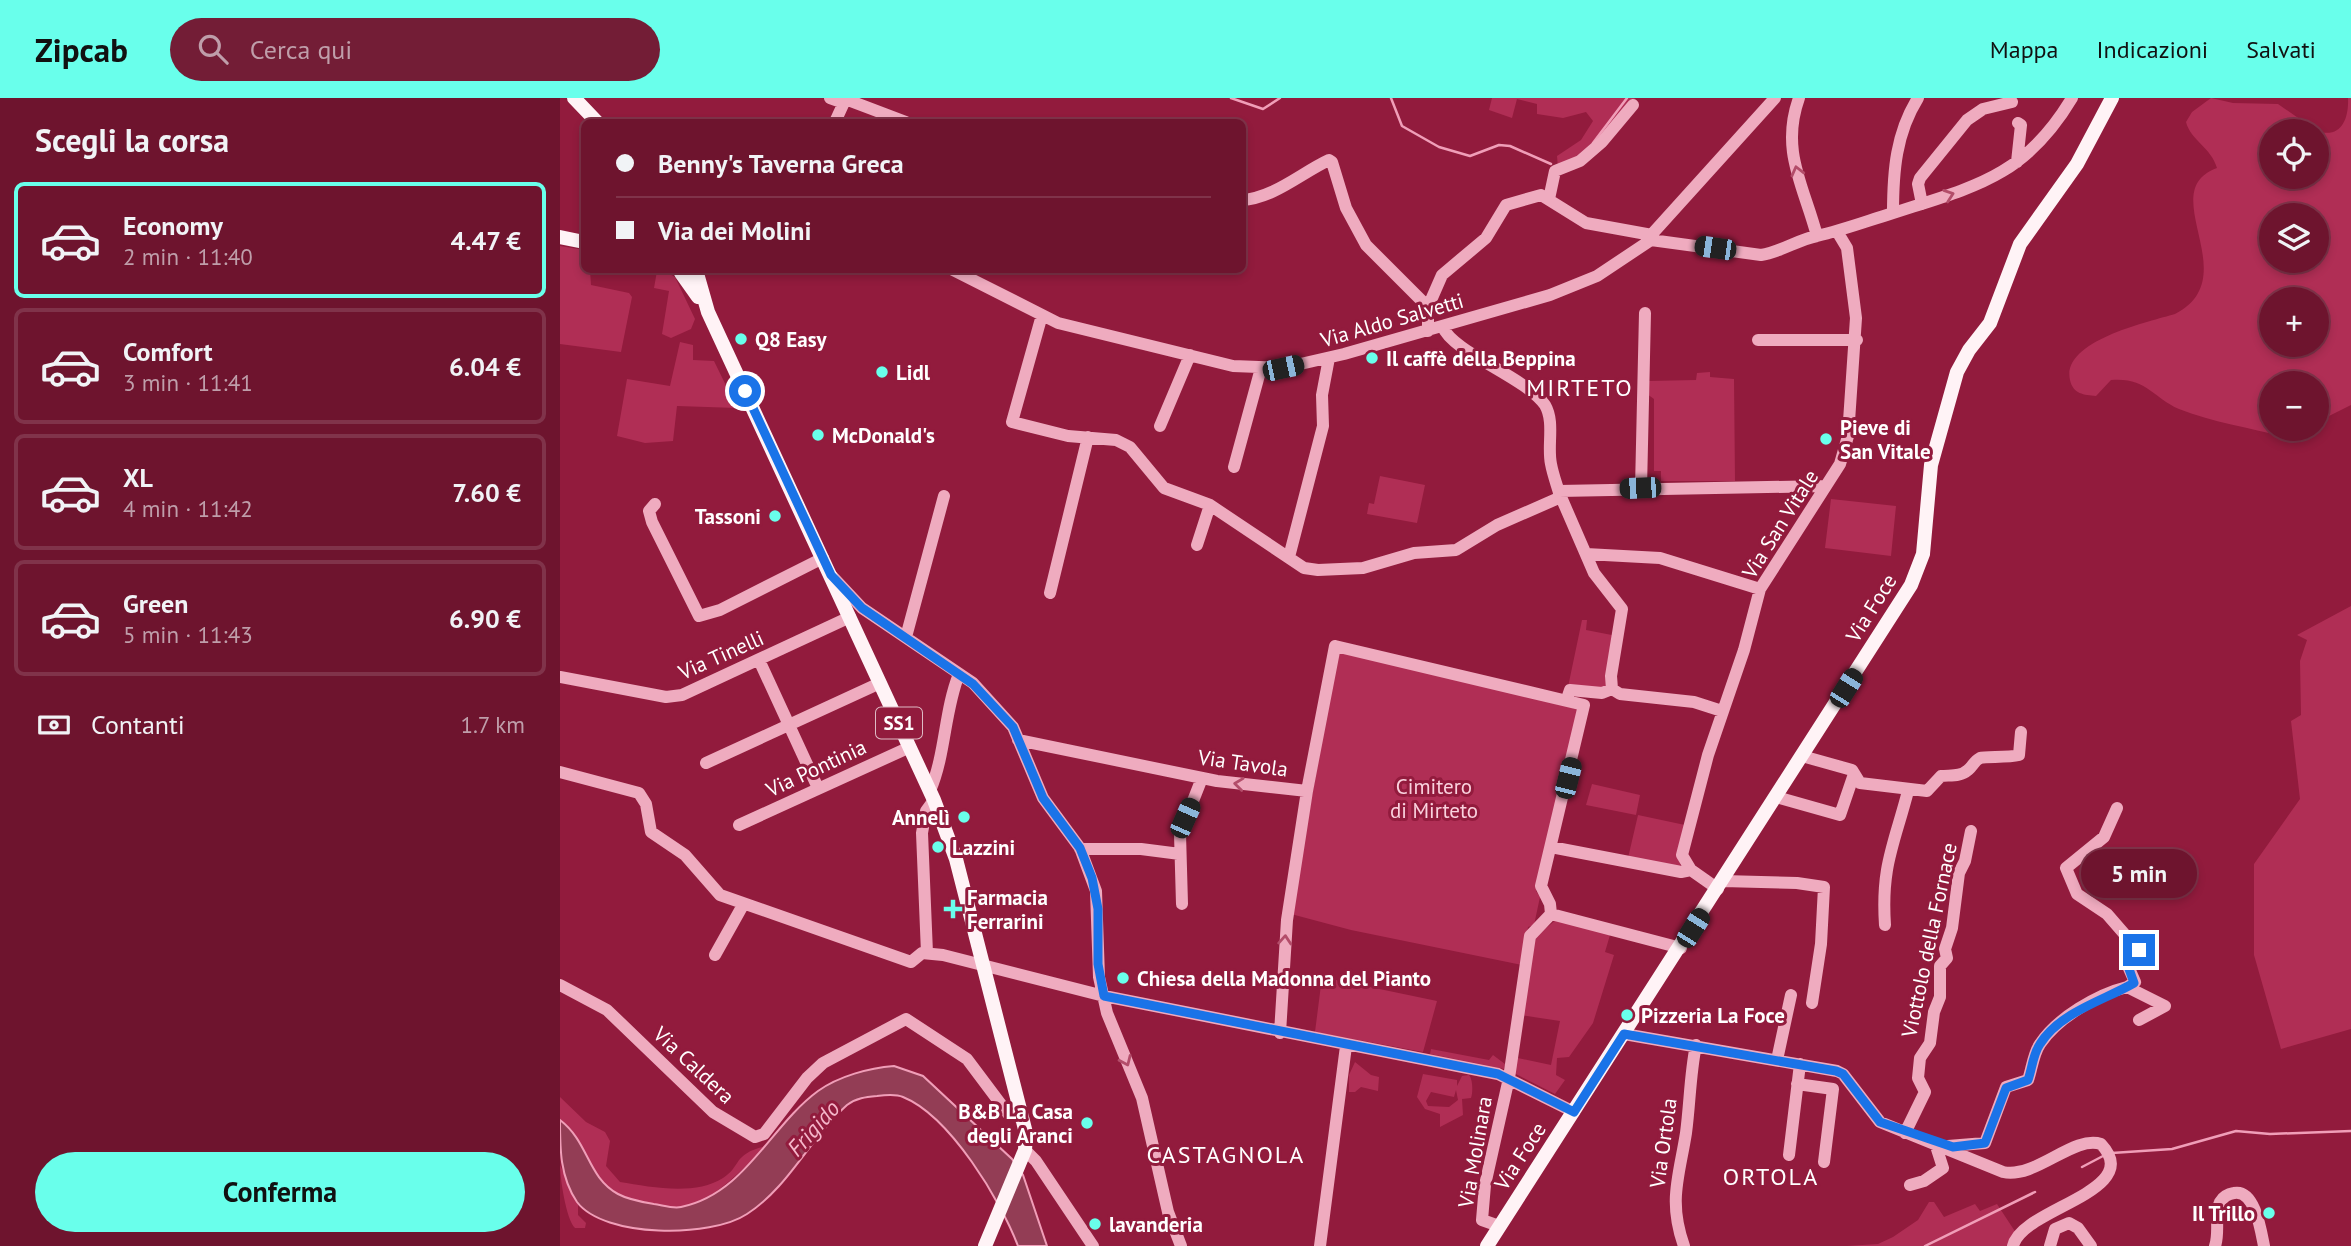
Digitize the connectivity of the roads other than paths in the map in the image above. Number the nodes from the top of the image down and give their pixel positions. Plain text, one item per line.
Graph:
1 (574, 98) edge
2 (830, 98) edge
3 (1775, 98) edge
4 (1799, 98) edge
5 (1918, 98) edge
6 (2072, 98) edge
7 (2112, 98) edge
8 (845, 100) edge
9 (2012, 102) dead end
10 (1633, 104) dead end
11 (594, 119) edge
12 (836, 119) edge
13 (898, 119) edge
14 (2018, 123) dead end
15 (2017, 162) junction
16 (1246, 199) edge
17 (1549, 199) junction
18 (1922, 204) junction
19 (1893, 213) junction
20 (1838, 233) junction
21 (1817, 236) junction
22 (560, 237) edge
23 (1652, 238) junction
24 (581, 241) edge
25 (687, 273) edge
26 (959, 273) edge
27 (1428, 307) junction
28 (1645, 313) dead end
29 (1042, 315) junction
30 (1443, 327) junction
31 (1429, 331) junction
32 (1758, 340) dead end
33 (1857, 340) junction
34 (1190, 355) junction
35 (1329, 358) junction
36 (1261, 369) junction
37 (1160, 426) dead end
38 (1088, 437) junction
39 (1234, 467) dead end
40 (1825, 486) junction
41 (1640, 488) junction
42 (1560, 494) junction
43 (944, 496) dead end
44 (655, 504) dead end
45 (1210, 505) junction
46 (1197, 545) dead end
47 (1586, 554) junction
48 (1289, 557) junction
49 (823, 558) junction
50 (831, 575) junction
51 (1760, 589) junction
52 (1050, 593) dead end
53 (850, 617) junction
54 (906, 637) junction
55 (759, 660) junction
56 (959, 674) junction
57 (560, 677) edge
58 (880, 683) junction
59 (1612, 690) junction
60 (1567, 699) junction
61 (1722, 711) junction
62 (789, 725) junction
63 (2021, 732) dead end
64 (1018, 740) junction
65 (910, 747) junction
66 (1802, 756) junction
67 (706, 763) dead end
68 (560, 772) edge
69 (1854, 774) junction
70 (1202, 778) junction
71 (818, 788) junction
72 (1908, 791) junction
73 (1307, 792) junction
74 (932, 796) junction
75 (1776, 797) junction
76 (2117, 808) dead end
77 (739, 825) dead end
78 (1971, 831) dead end
79 (1552, 847) junction
80 (1080, 849) junction
81 (1180, 854) junction
82 (1691, 870) junction
83 (1720, 885) junction
84 (1182, 904) dead end
85 (743, 905) junction
86 (1551, 914) junction
87 (1885, 925) dead end
88 (1681, 947) junction
89 (927, 953) junction
90 (715, 955) dead end
91 (983, 965) junction
92 (560, 985) edge
93 (2127, 986) junction
94 (1791, 995) dead end
95 (1104, 996) junction
96 (1812, 1003) dead end
97 (2138, 1020) dead end
98 (1280, 1033) junction
99 (1624, 1034) junction
100 (1346, 1045) junction
101 (1696, 1045) junction
102 (1777, 1060) junction
103 (1800, 1064) junction
104 (1508, 1078) junction
105 (1797, 1084) junction
106 (1574, 1112) junction
107 (1022, 1117) junction
108 (1905, 1133) junction
109 (1935, 1143) junction
110 (1024, 1152) junction
111 (1789, 1154) dead end
112 (1824, 1162) dead end
113 (1910, 1185) dead end
114 (1499, 1226) junction
115 (985, 1246) edge
116 (1093, 1246) edge
117 (1181, 1246) edge
118 (1320, 1246) edge
119 (1487, 1246) edge
120 (1684, 1246) edge
121 (2013, 1246) edge
122 (2050, 1246) edge
123 (2091, 1246) edge
124 (2215, 1246) edge
125 (2264, 1246) edge

1 - 11 main road
2 - 8 street
3 - 23 street, Via Aldo Salvetti
21 -> 4 street
5 - 19 street
6 - 15 street
7 - 66 main road, Via Foce
8 - 12 street
8 - 13 street
9 - 18 street
10 - 17 street
14 - 15 street
18 -> 15 street
16 - 27 street
17 - 23 street
17 - 27 street
18 - 19 street
19 - 20 street
20 - 21 street
20 - 33 street, Via San Vitale
21 - 23 street
22 - 24 main road
23 - 30 street, Via Aldo Salvetti
25 - 49 main road, SS1
26 - 29 street, Via Aldo Salvetti
27 - 31 street
28 - 41 street
29 - 34 street, Via Aldo Salvetti
29 - 38 street
30 - 31 street, Via Aldo Salvetti
30 - 42 street
31 - 35 street, Via Aldo Salvetti
32 - 33 street
33 - 40 street, Via San Vitale
34 - 36 street, Via Aldo Salvetti
34 - 37 street
35 - 36 street, Via Aldo Salvetti
35 - 48 street
36 - 39 street
38 - 45 street
38 - 52 street
40 - 41 street
40 - 51 street, Via San Vitale
41 - 42 street
42 - 47 street
42 - 48 street
43 - 54 street
44 - 49 street
45 - 46 street
45 - 48 street
47 - 51 street
47 - 59 street
49 - 50 main road, SS1
50 - 53 main road, SS1
50 - 54 street
51 - 61 street, Via San Vitale
53 - 55 street, Via Tinelli
53 - 58 main road, SS1
54 - 56 street
55 - 57 street, Via Tinelli
55 - 62 street
56 - 64 street
56 - 74 street
58 - 62 street
58 - 65 main road, SS1
59 - 60 street
59 - 61 street
60 - 73 street
60 - 79 street
61 - 82 street, Via San Vitale
62 - 67 street
62 - 71 street
63 - 72 street
64 - 70 street, Via Tavola
64 - 80 street
65 - 71 street, Via Pontinia
65 - 74 main road, SS1
66 - 69 street
66 - 75 main road, Via Foce
68 - 85 street
69 - 72 street
69 - 75 street
73 -> 70 street, Via Tavola
70 - 81 street
71 - 77 street, Via Pontinia
72 - 87 street
98 -> 73 street, Via Tavola
74 - 89 street
74 - 91 main road, SS1
75 - 83 main road, Via Foce
76 - 93 street
78 - 108 street, Viottolo della Fornace
79 - 82 street
79 - 86 street
80 - 81 street
80 - 95 street
81 - 84 street
82 - 83 street
83 - 88 main road, Via Foce
83 - 96 street
85 - 89 street
85 - 90 street
86 - 88 street
86 - 104 street, Via Molinara
88 - 99 main road, Via Foce
89 - 91 street
91 - 95 street
91 - 107 main road, SS1
92 - 107 street, Via Caldera
93 - 97 street
93 - 109 street
94 - 102 street
95 - 98 street
95 -> 117 street
98 - 100 street
99 - 101 street
99 - 106 main road, Via Foce
100 - 104 street
100 - 118 street
101 - 102 street
101 - 120 street, Via Ortola
102 - 103 street
103 - 105 street
103 - 108 street
104 - 106 street
104 - 114 street, Via Molinara
105 - 111 street
105 - 112 street
106 - 114 main road, Via Foce
107 - 110 main road, SS1
108 - 109 street
109 - 113 street
109 - 121 street
110 - 115 main road
110 - 116 street
114 - 119 main road, Via Foce
122 - 123 street
124 - 125 street

